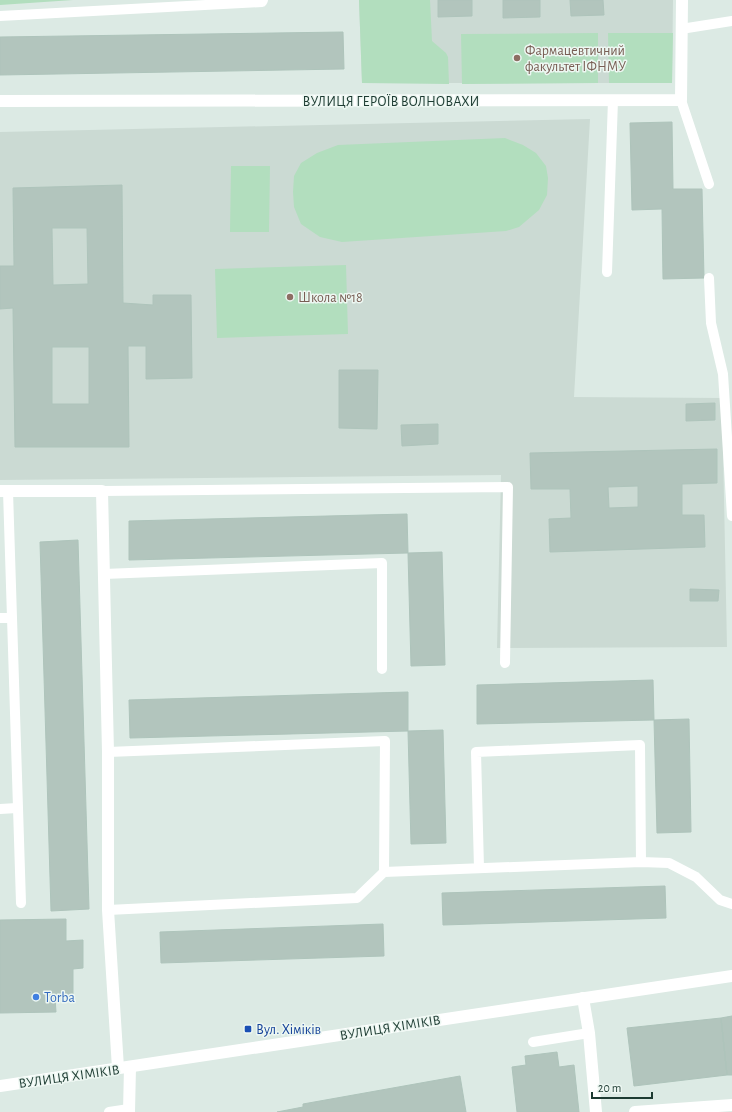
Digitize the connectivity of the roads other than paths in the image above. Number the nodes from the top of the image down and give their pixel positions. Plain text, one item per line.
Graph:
1 (263, 0) edge
2 (682, 0) edge
3 (171, 3) edge
4 (0, 16) edge
5 (732, 21) edge
6 (681, 30) junction
7 (614, 100) junction
8 (681, 100) junction
9 (0, 101) edge
10 (709, 184) dead end
11 (607, 272) dead end
12 (709, 278) dead end
13 (102, 490) junction
14 (4, 491) edge
15 (732, 516) edge
16 (104, 574) junction
17 (0, 618) edge
18 (12, 618) junction
19 (505, 663) dead end
20 (382, 670) dead end
21 (108, 752) junction
22 (17, 808) junction
23 (0, 809) edge
24 (641, 862) junction
25 (479, 868) junction
26 (384, 872) junction
27 (21, 903) dead end
28 (732, 904) edge
29 (108, 910) junction
30 (732, 976) edge
31 (583, 998) junction
32 (589, 1033) junction
33 (533, 1042) dead end
34 (130, 1066) junction
35 (118, 1068) junction
36 (0, 1086) edge
37 (732, 1105) edge
38 (129, 1110) edge
39 (109, 1112) edge
40 (596, 1112) edge
41 (635, 1112) edge

1 - 3 lane
2 - 6 street
3 - 4 lane
5 - 6 lane
6 - 8 street
7 - 8 street, ВУЛИЦЯ ГЕРОЇВ ВОЛНОВАХИ
7 - 9 street, ВУЛИЦЯ ГЕРОЇВ ВОЛНОВАХИ
7 - 11 lane
8 - 10 lane
12 - 15 lane
13 - 14 street
13 - 16 street
13 - 19 lane
14 - 18 lane
16 - 20 lane
16 - 21 street
17 - 18 lane
18 - 22 lane
21 - 26 lane
21 - 29 street
22 - 23 lane
22 - 27 lane
24 - 25 lane
24 - 25 lane
24 - 28 lane
25 - 26 lane
26 - 29 lane
29 - 35 street
30 - 31 street, ВУЛИЦЯ ХІМІКІВ
31 - 32 street
31 - 34 street, ВУЛИЦЯ ХІМІКІВ
32 - 33 lane
32 - 40 street
34 - 35 street, ВУЛИЦЯ ХІМІКІВ
34 - 38 street
35 - 36 street, ВУЛИЦЯ ХІМІКІВ
37 - 41 street
38 - 39 lane

